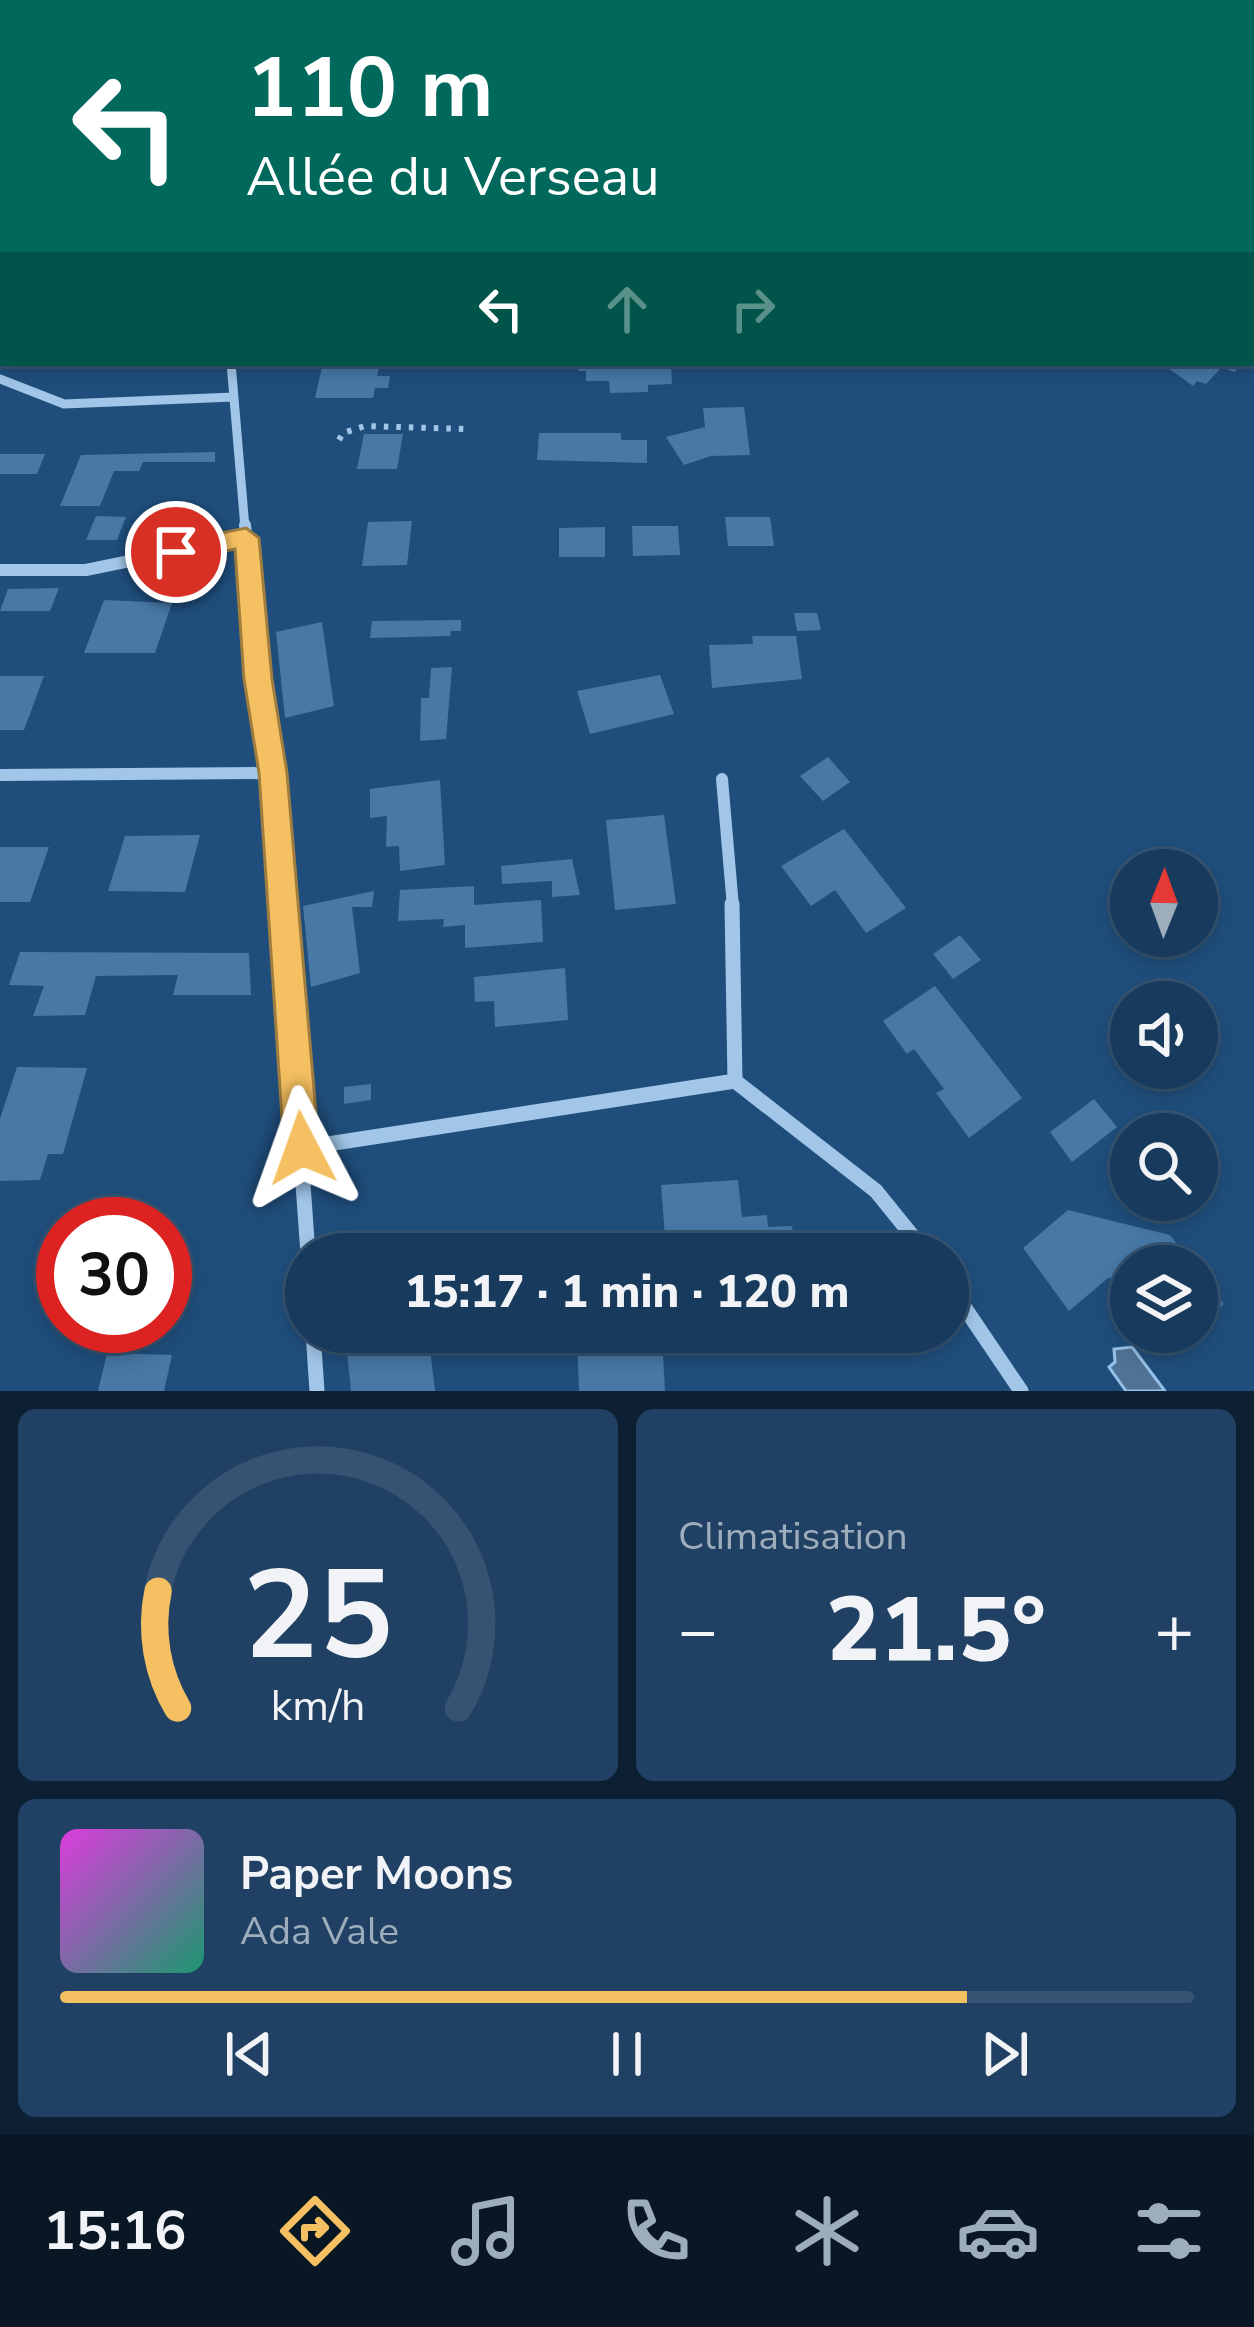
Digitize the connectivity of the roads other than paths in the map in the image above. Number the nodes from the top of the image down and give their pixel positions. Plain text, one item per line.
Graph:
1 (231, 366) edge
2 (0, 379) edge
3 (234, 398) junction
4 (246, 538) junction
5 (0, 569) edge
6 (273, 773) junction
7 (0, 775) edge
8 (722, 779) dead end
9 (735, 1081) junction
10 (302, 1148) junction
11 (307, 1233) edge
12 (910, 1233) edge
13 (969, 1314) edge
14 (314, 1353) edge
15 (317, 1391) edge
16 (1021, 1391) edge

1 - 3 street
2 - 3 street
3 - 4 street
4 - 5 street
4 - 6 street
6 - 7 street
6 - 10 street
8 - 9 street
9 - 10 street
9 - 12 street
10 - 11 street
13 - 16 street
14 - 15 street

